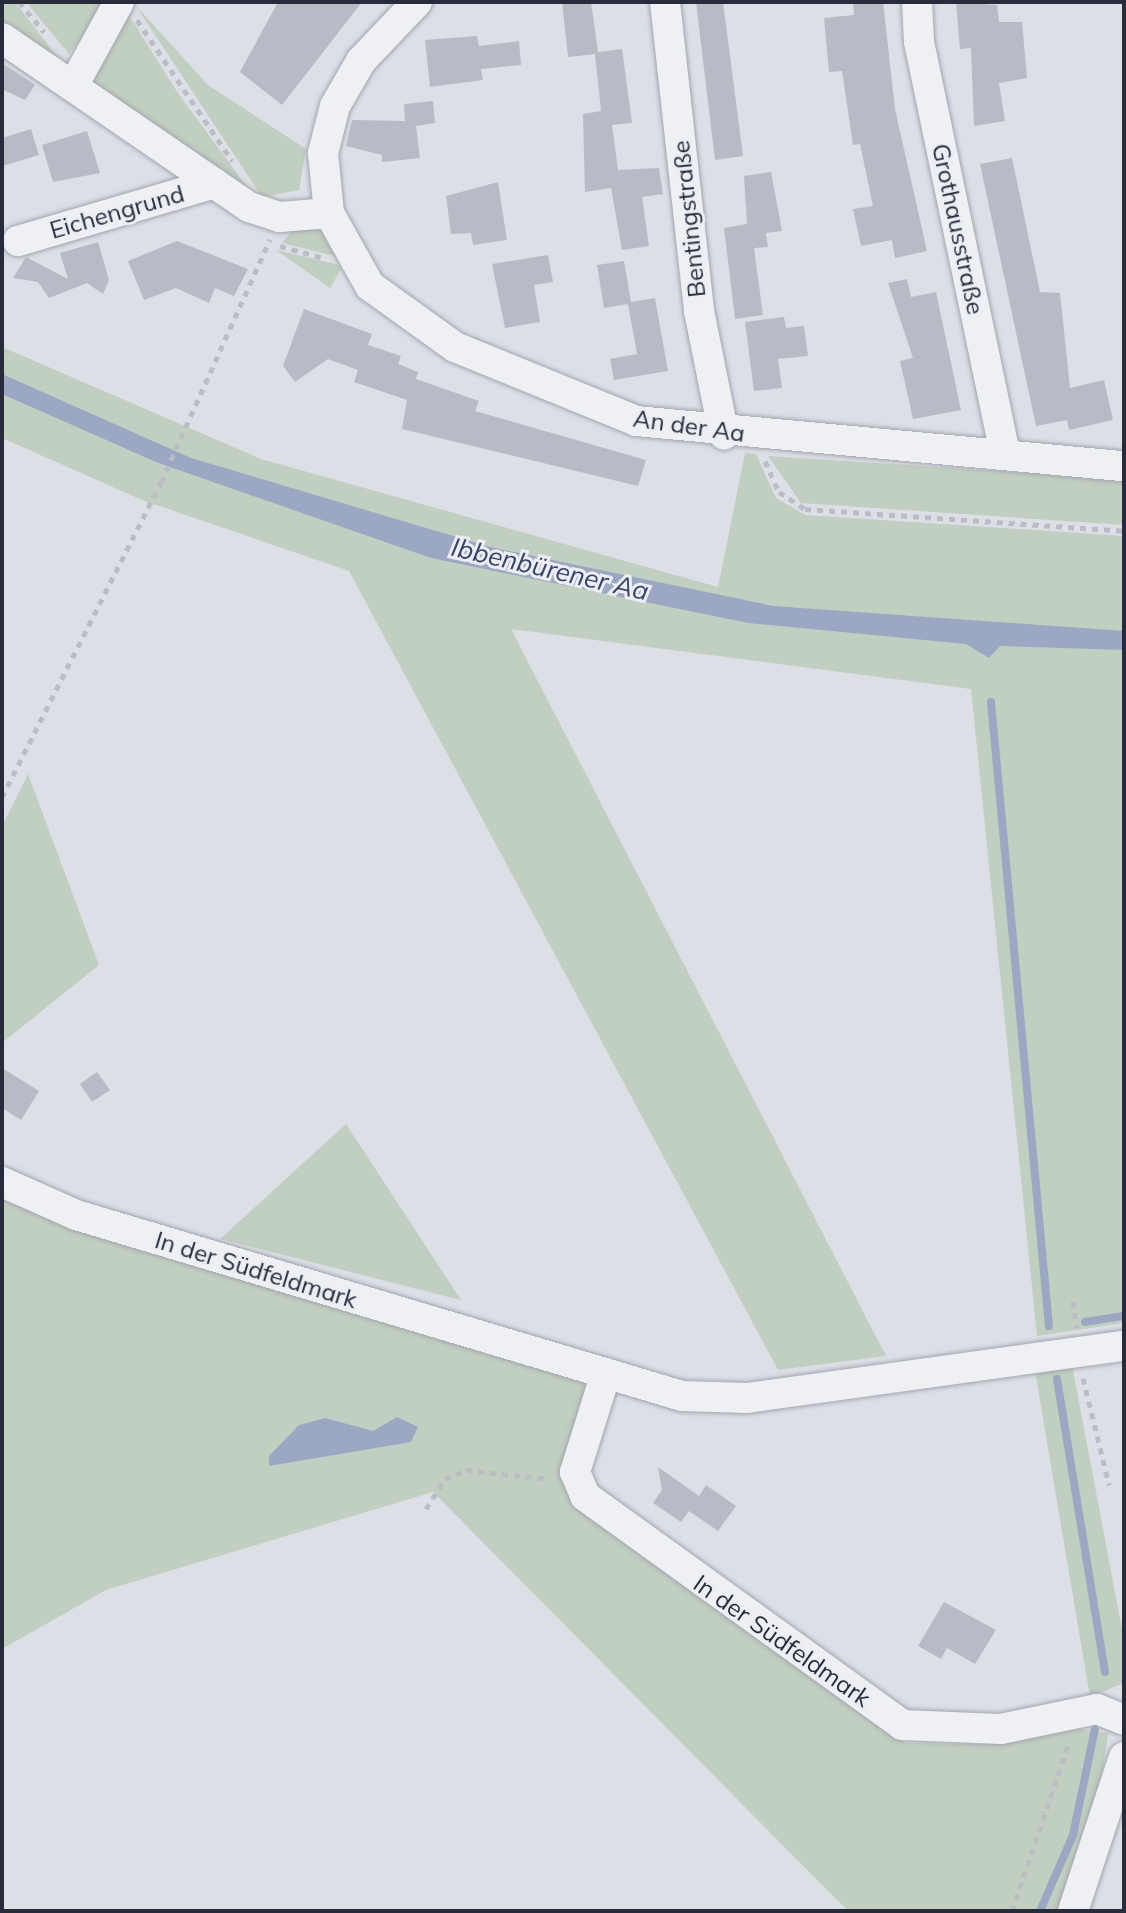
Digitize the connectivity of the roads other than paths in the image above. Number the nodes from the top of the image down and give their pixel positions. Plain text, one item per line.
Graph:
1 (417, 2) edge
2 (665, 2) edge
3 (917, 2) edge
4 (126, 8) edge
5 (2, 38) edge
6 (73, 86) junction
7 (228, 177) junction
8 (329, 213) junction
9 (18, 241) dead end
10 (731, 435) junction
11 (1005, 455) junction
12 (1124, 466) edge
13 (2, 1182) edge
14 (1124, 1346) edge
15 (606, 1373) junction
16 (1124, 1720) edge
17 (1124, 1757) edge
18 (1073, 1911) edge

1 - 8 street
2 - 10 street, Bentingstraße
3 - 11 street, Grothausstraße
4 - 6 street
5 - 6 street, Eichengrund
6 - 7 street, Eichengrund
7 - 8 street, Eichengrund
7 - 9 street, Eichengrund
8 - 10 street, An der Aa
10 - 11 street, An der Aa
11 - 12 street, An der Aa
13 - 15 street, In der Südfeldmark
14 - 15 street, In der Südfeldmark
15 - 16 street, In der Südfeldmark
17 - 18 street

